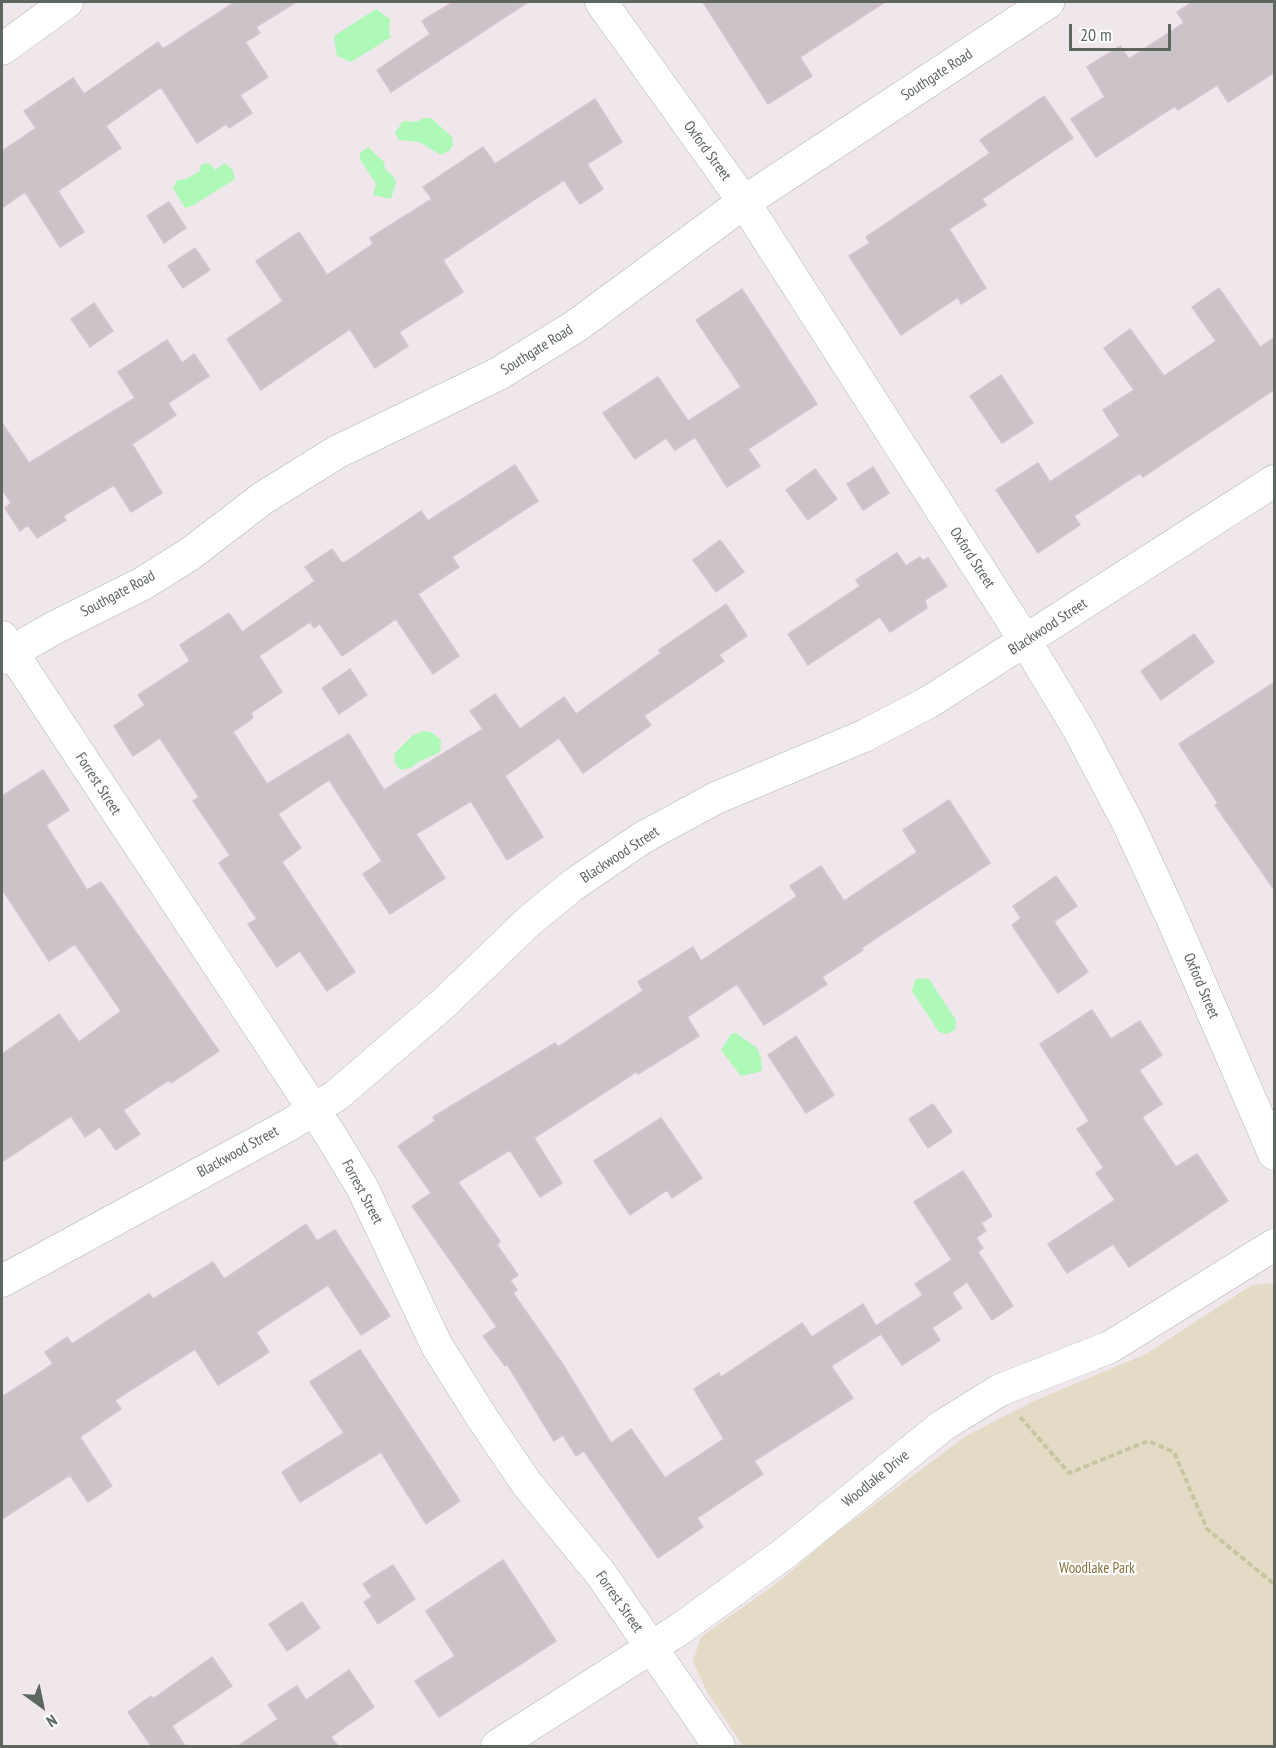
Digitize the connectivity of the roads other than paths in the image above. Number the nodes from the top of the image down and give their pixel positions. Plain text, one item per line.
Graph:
1 (67, 2) edge
2 (601, 2) edge
3 (1048, 2) edge
4 (2, 49) edge
5 (744, 202) junction
6 (1275, 481) edge
7 (1026, 642) junction
8 (5, 649) edge
9 (314, 1110) junction
10 (1275, 1154) edge
11 (1275, 1245) edge
12 (2, 1281) edge
13 (651, 1648) junction
14 (497, 1746) edge
15 (719, 1746) edge

1 - 4 street
2 - 5 street, Oxford Street
3 - 5 street, Southgate Road
5 - 7 street, Oxford Street
5 - 8 street, Southgate Road
6 - 7 street, Blackwood Street
7 - 9 street, Blackwood Street
7 - 10 street, Oxford Street
8 - 9 street, Forrest Street
9 - 12 street, Blackwood Street
9 - 13 street, Forrest Street
11 - 13 street, Woodlake Drive
13 - 14 street, Woodlake Drive
13 - 15 street, Forrest Street

